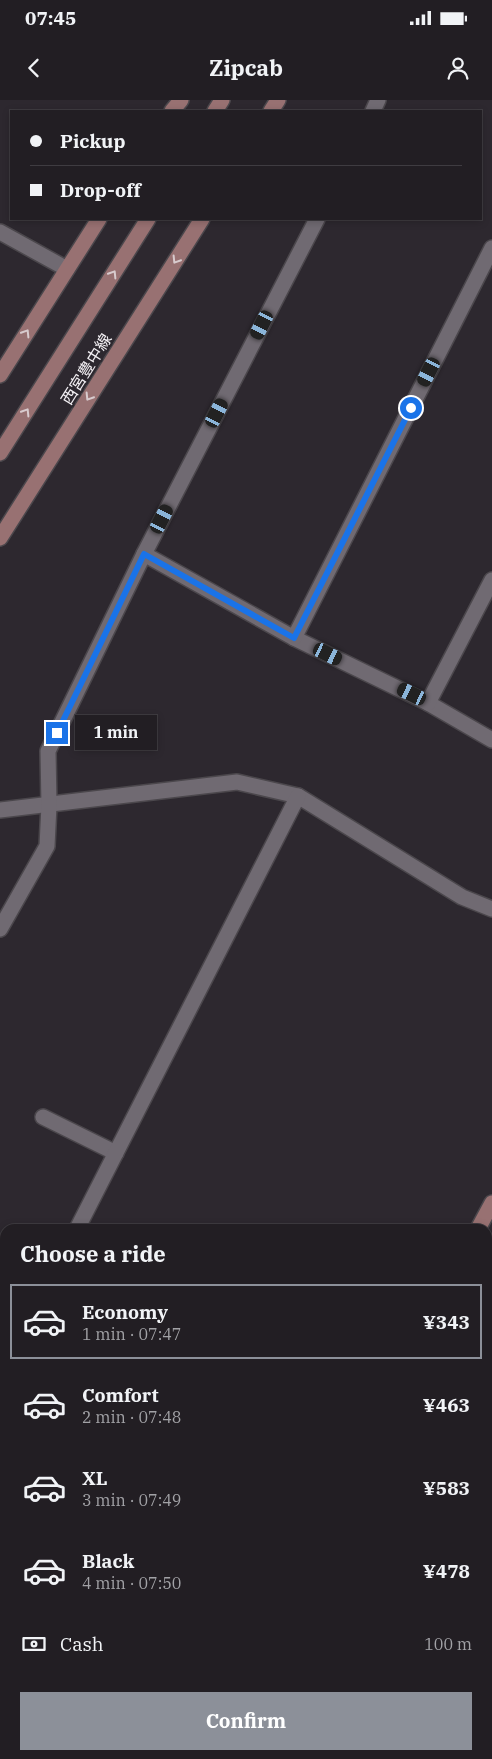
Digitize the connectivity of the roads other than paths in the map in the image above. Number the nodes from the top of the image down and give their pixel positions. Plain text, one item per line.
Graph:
1 (181, 100) edge
2 (173, 110) edge
3 (98, 220) edge
4 (147, 220) edge
5 (201, 220) edge
6 (316, 220) edge
7 (0, 232) edge
8 (492, 248) edge
9 (67, 269) junction
10 (0, 375) edge
11 (0, 453) edge
12 (0, 538) edge
13 (144, 554) junction
14 (492, 580) edge
15 (294, 638) junction
16 (428, 702) junction
17 (492, 740) edge
18 (298, 796) junction
19 (49, 805) junction
20 (0, 810) edge
21 (492, 909) edge
22 (0, 929) edge
23 (43, 1117) dead end
24 (116, 1153) junction
25 (492, 1204) edge
26 (80, 1224) edge
27 (481, 1224) edge

1 - 2 main road
3 - 9 main road
11 -> 4 main road, 西宮豊中線
5 -> 12 main road, 西宮豊中線
6 - 13 street
7 - 9 street
8 - 15 street
10 -> 9 main road
13 - 15 street
13 - 19 street
14 - 16 street
15 - 16 street
16 - 17 street
18 - 19 street
18 - 21 street
18 - 24 street
19 - 20 street
19 - 22 street
23 - 24 street
24 - 26 street
25 - 27 main road

